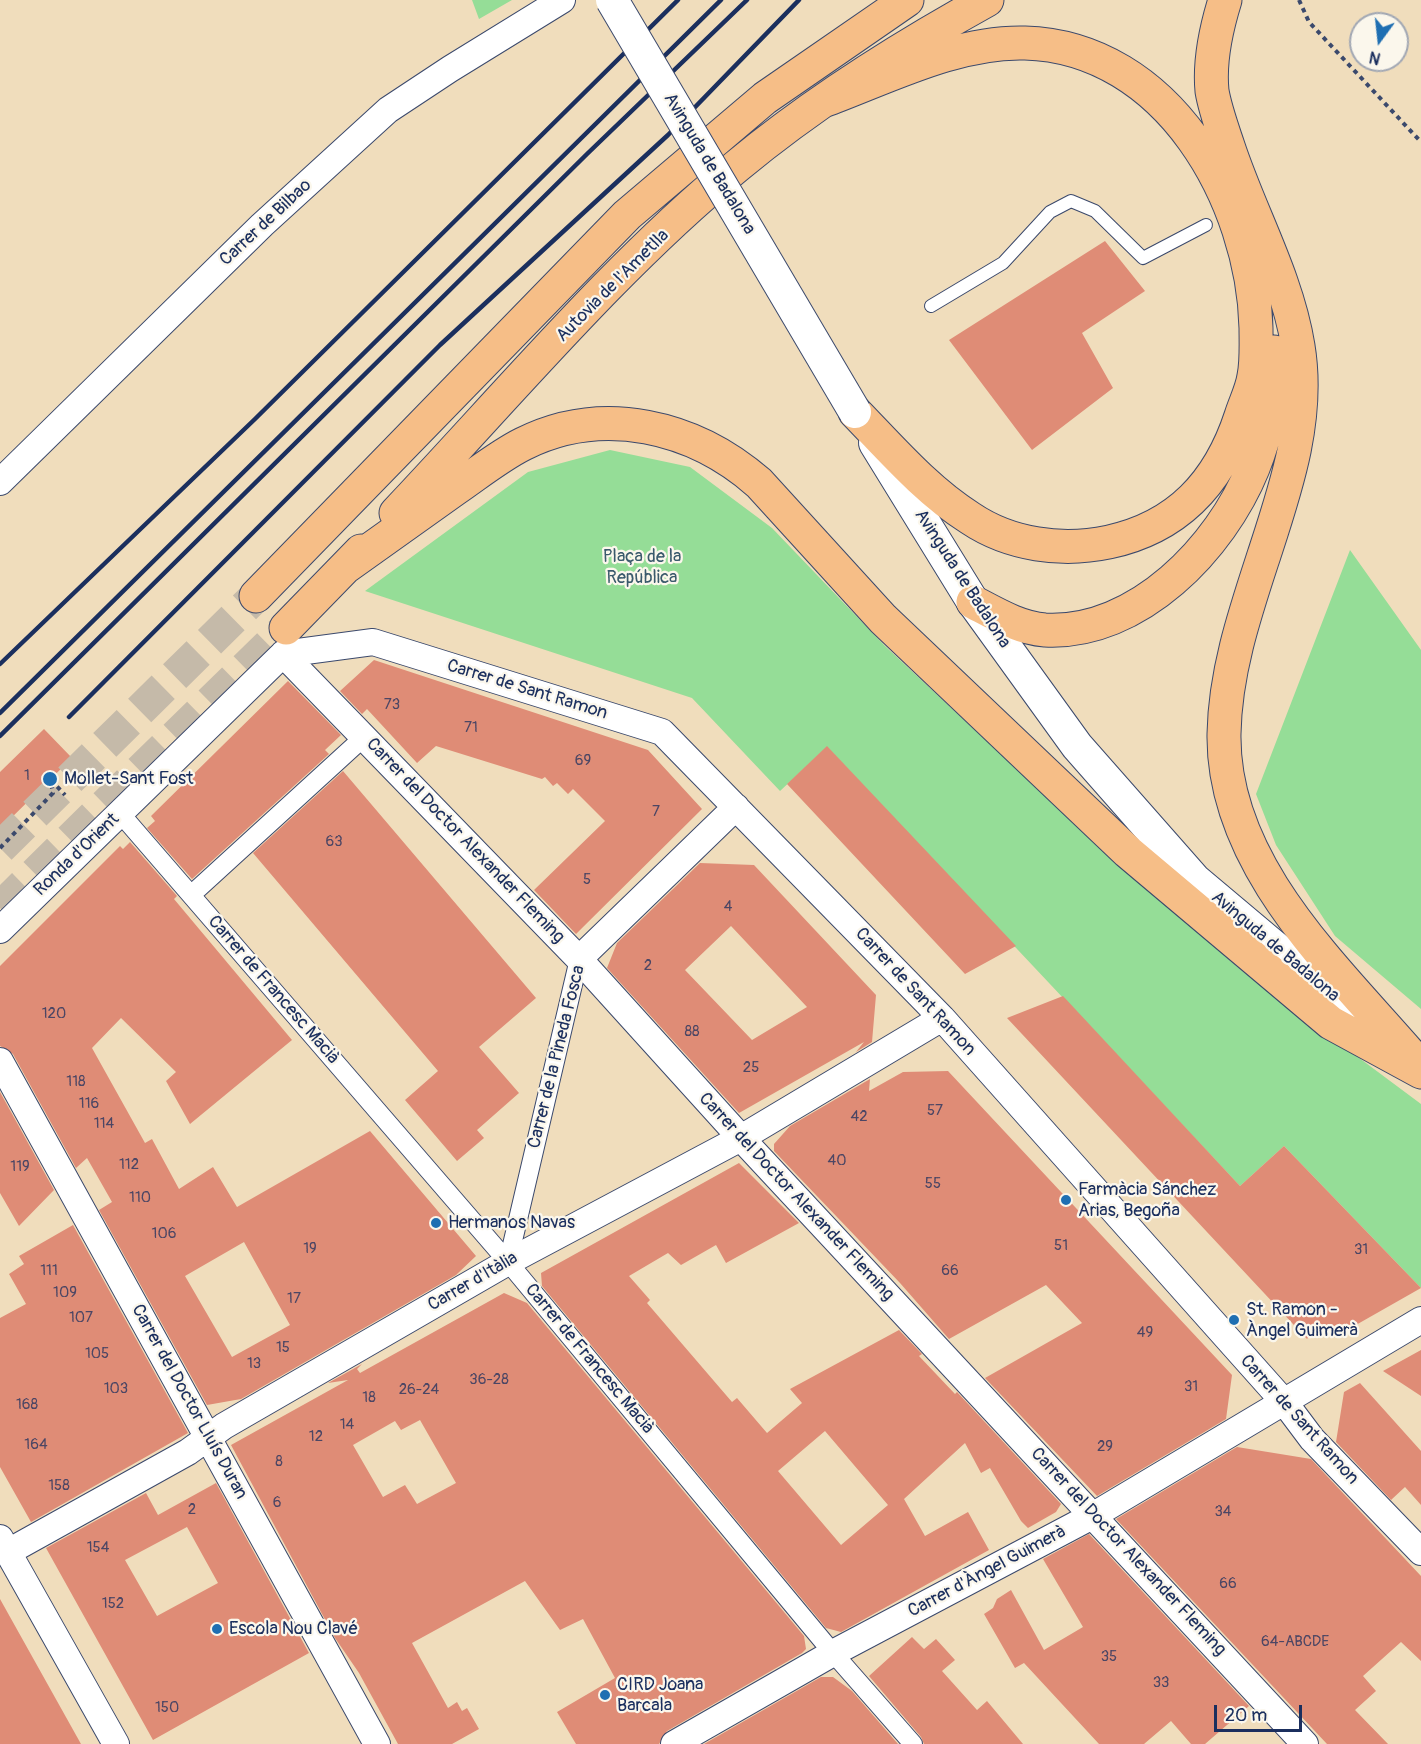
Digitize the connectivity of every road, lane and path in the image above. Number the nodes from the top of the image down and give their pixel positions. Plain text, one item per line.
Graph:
1 (562, 0) edge
2 (612, 0) edge
3 (907, 0) edge
4 (987, 0) edge
5 (1225, 0) edge
6 (1299, 0) edge
7 (823, 101) junction
8 (1421, 142) edge
9 (1206, 225) dead end
10 (1262, 237) junction
11 (931, 306) dead end
12 (855, 412) junction
13 (0, 482) edge
14 (347, 566) junction
15 (256, 596) tunnel mouth
16 (973, 602) junction
17 (284, 641) junction
18 (364, 737) junction
19 (65, 795) dead end
20 (736, 807) junction
21 (120, 813) junction
22 (0, 848) edge
23 (191, 895) junction
24 (0, 930) edge
25 (579, 959) junction
26 (942, 1018) junction
27 (0, 1060) edge
28 (1421, 1070) edge
29 (741, 1138) junction
30 (508, 1262) junction
31 (1421, 1320) edge
32 (1285, 1403) junction
33 (208, 1437) junction
34 (1094, 1515) junction
35 (3, 1549) edge
36 (1421, 1552) edge
37 (833, 1653) junction
38 (116, 1744) edge
39 (377, 1744) edge
40 (674, 1744) edge
41 (913, 1744) edge
42 (1305, 1744) edge

1 - 13 street, Carrer de Bilbao
2 - 12 street, Avinguda de Badalona, bridge
3 - 15 highway
4 - 7 highway, Autovia de l'Ametlla
5 - 10 highway
6 - 8 path
7 - 12 highway
7 - 14 highway, Autovia de l'Ametlla
9 - 11 lane
10 - 16 highway
10 - 28 highway
12 - 16 street, Avinguda de Badalona
14 - 17 highway, Autovia de l'Ametlla
14 - 28 highway
16 - 28 street, Avinguda de Badalona
17 - 18 street, Carrer del Doctor Alexander Fleming
17 - 20 street, Carrer de Sant Ramon
17 - 21 street, Ronda d'Orient
18 - 23 street
18 - 25 street, Carrer del Doctor Alexander Fleming
19 - 22 path
20 - 25 street, Carrer de la Pineda Fosca
20 - 26 street, Carrer de Sant Ramon
21 - 23 street, Carrer de Francesc Macià
21 - 24 street, Ronda d'Orient
23 - 30 street, Carrer de Francesc Macià
25 - 29 street, Carrer del Doctor Alexander Fleming
25 - 30 street, Carrer de la Pineda Fosca
26 - 29 street, Carrer d'Itàlia
26 - 32 street, Carrer de Sant Ramon
27 - 33 street, Carrer del Doctor Lluís Duran
29 - 30 street, Carrer d'Itàlia
29 - 34 street, Carrer del Doctor Alexander Fleming
30 - 33 street, Carrer d'Itàlia
30 - 37 street, Carrer de Francesc Macià
31 - 32 street, Carrer d'Àngel Guimerà
32 - 34 street, Carrer d'Àngel Guimerà
32 - 36 street, Carrer de Sant Ramon
33 - 35 street, Carrer d'Itàlia
33 - 39 street, Carrer del Doctor Lluís Duran
34 - 37 street, Carrer d'Àngel Guimerà
34 - 42 street, Carrer del Doctor Alexander Fleming
35 - 38 street
37 - 40 street, Carrer d'Àngel Guimerà
37 - 41 street, Carrer de Francesc Macià

